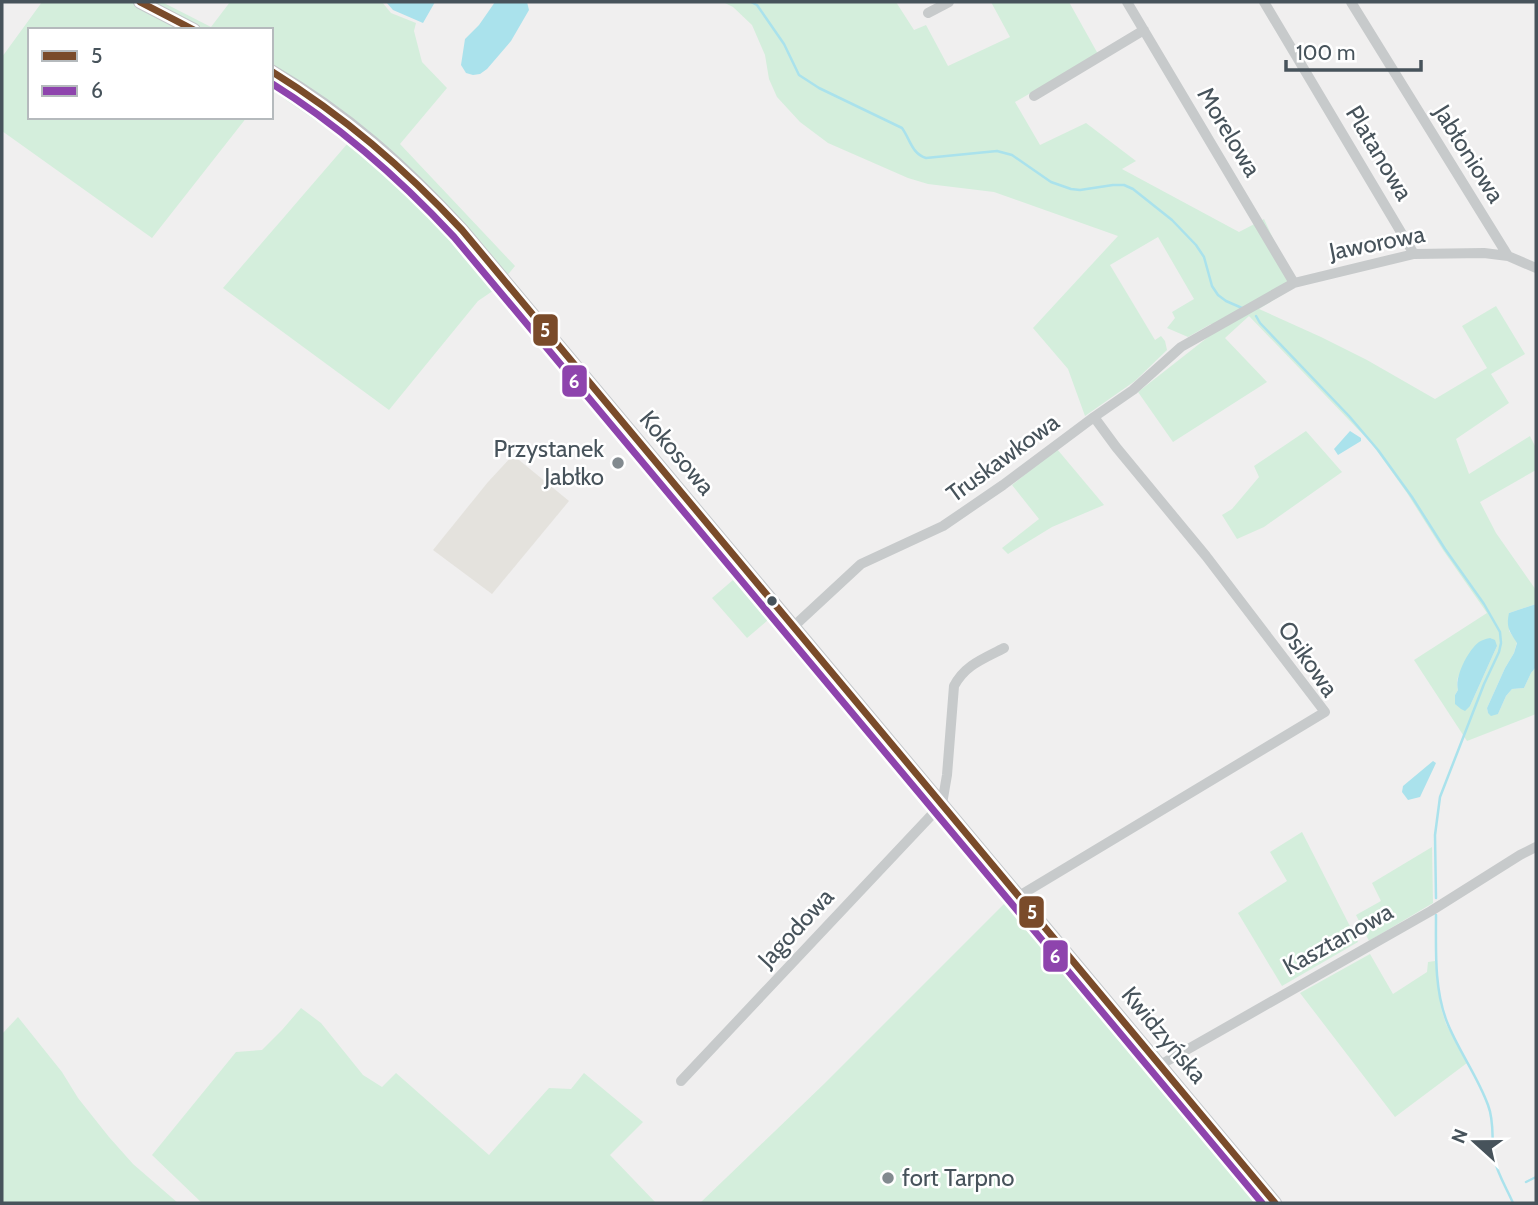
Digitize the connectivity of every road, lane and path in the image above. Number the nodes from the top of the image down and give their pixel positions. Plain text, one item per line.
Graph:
1 (141, 2) edge
2 (949, 2) edge
3 (1127, 2) edge
4 (1264, 2) edge
5 (1351, 2) edge
6 (928, 13) dead end
7 (190, 28) edge
8 (1144, 30) junction
9 (273, 72) edge
10 (1034, 96) dead end
11 (1414, 254) junction
12 (1508, 257) junction
13 (1536, 268) edge
14 (1294, 283) junction
15 (1234, 318) joint
16 (1094, 417) junction
17 (793, 627) junction
18 (1004, 648) dead end
19 (942, 804) junction
20 (1536, 847) edge
21 (1018, 896) junction
22 (1160, 1065) junction
23 (681, 1081) dead end
24 (1275, 1203) edge

1 - 7 main road
2 - 6 street
3 - 8 street, Morelowa
4 - 11 street, Platanowa
5 - 12 street, Jabłoniowa
8 - 10 street
8 - 14 street, Morelowa
9 - 17 main road, Kokosowa
11 - 12 street, Jaworowa
11 - 14 street, Jaworowa
12 - 13 street, Jaworowa
14 - 15 street, Jaworowa
15 - 16 street, Truskawkowa
16 - 17 street, Truskawkowa
16 - 21 street, Osikowa
17 - 19 main road, Kokosowa
18 - 19 street
19 - 21 main road, Kokosowa
19 - 23 street, Jagodowa
20 - 22 street, Kasztanowa
21 - 22 main road, Kwidzyńska
22 - 24 main road, Kwidzyńska

